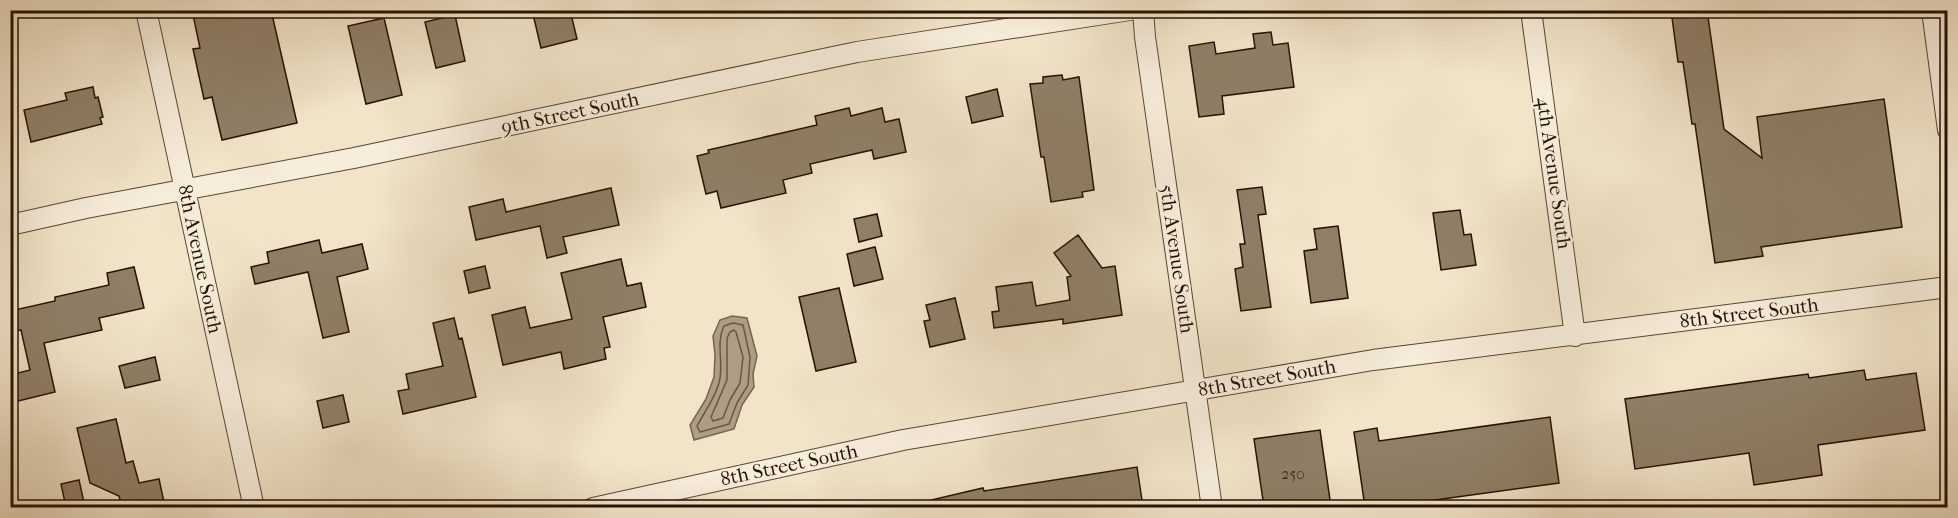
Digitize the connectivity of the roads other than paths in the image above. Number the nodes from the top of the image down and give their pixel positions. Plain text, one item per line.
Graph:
1 (146, 10) edge
2 (1130, 10) edge
3 (1143, 10) edge
4 (1531, 10) edge
5 (1932, 10) edge
6 (1947, 130) edge
7 (185, 190) junction
8 (10, 225) edge
9 (1947, 287) edge
10 (1575, 336) junction
11 (1196, 391) junction
12 (254, 507) edge
13 (593, 507) edge
14 (1212, 507) edge

1 - 7 street, 8th Avenue South
2 - 7 street, 9th Street South
3 - 11 street, 5th Avenue South
4 - 10 street, 4th Avenue South
5 - 6 street
7 - 8 street, 9th Street South
7 - 12 street, 8th Avenue South
9 - 10 street, 8th Street South
10 - 11 street, 8th Street South
11 - 13 street, 8th Street South
11 - 14 street, 5th Avenue South

